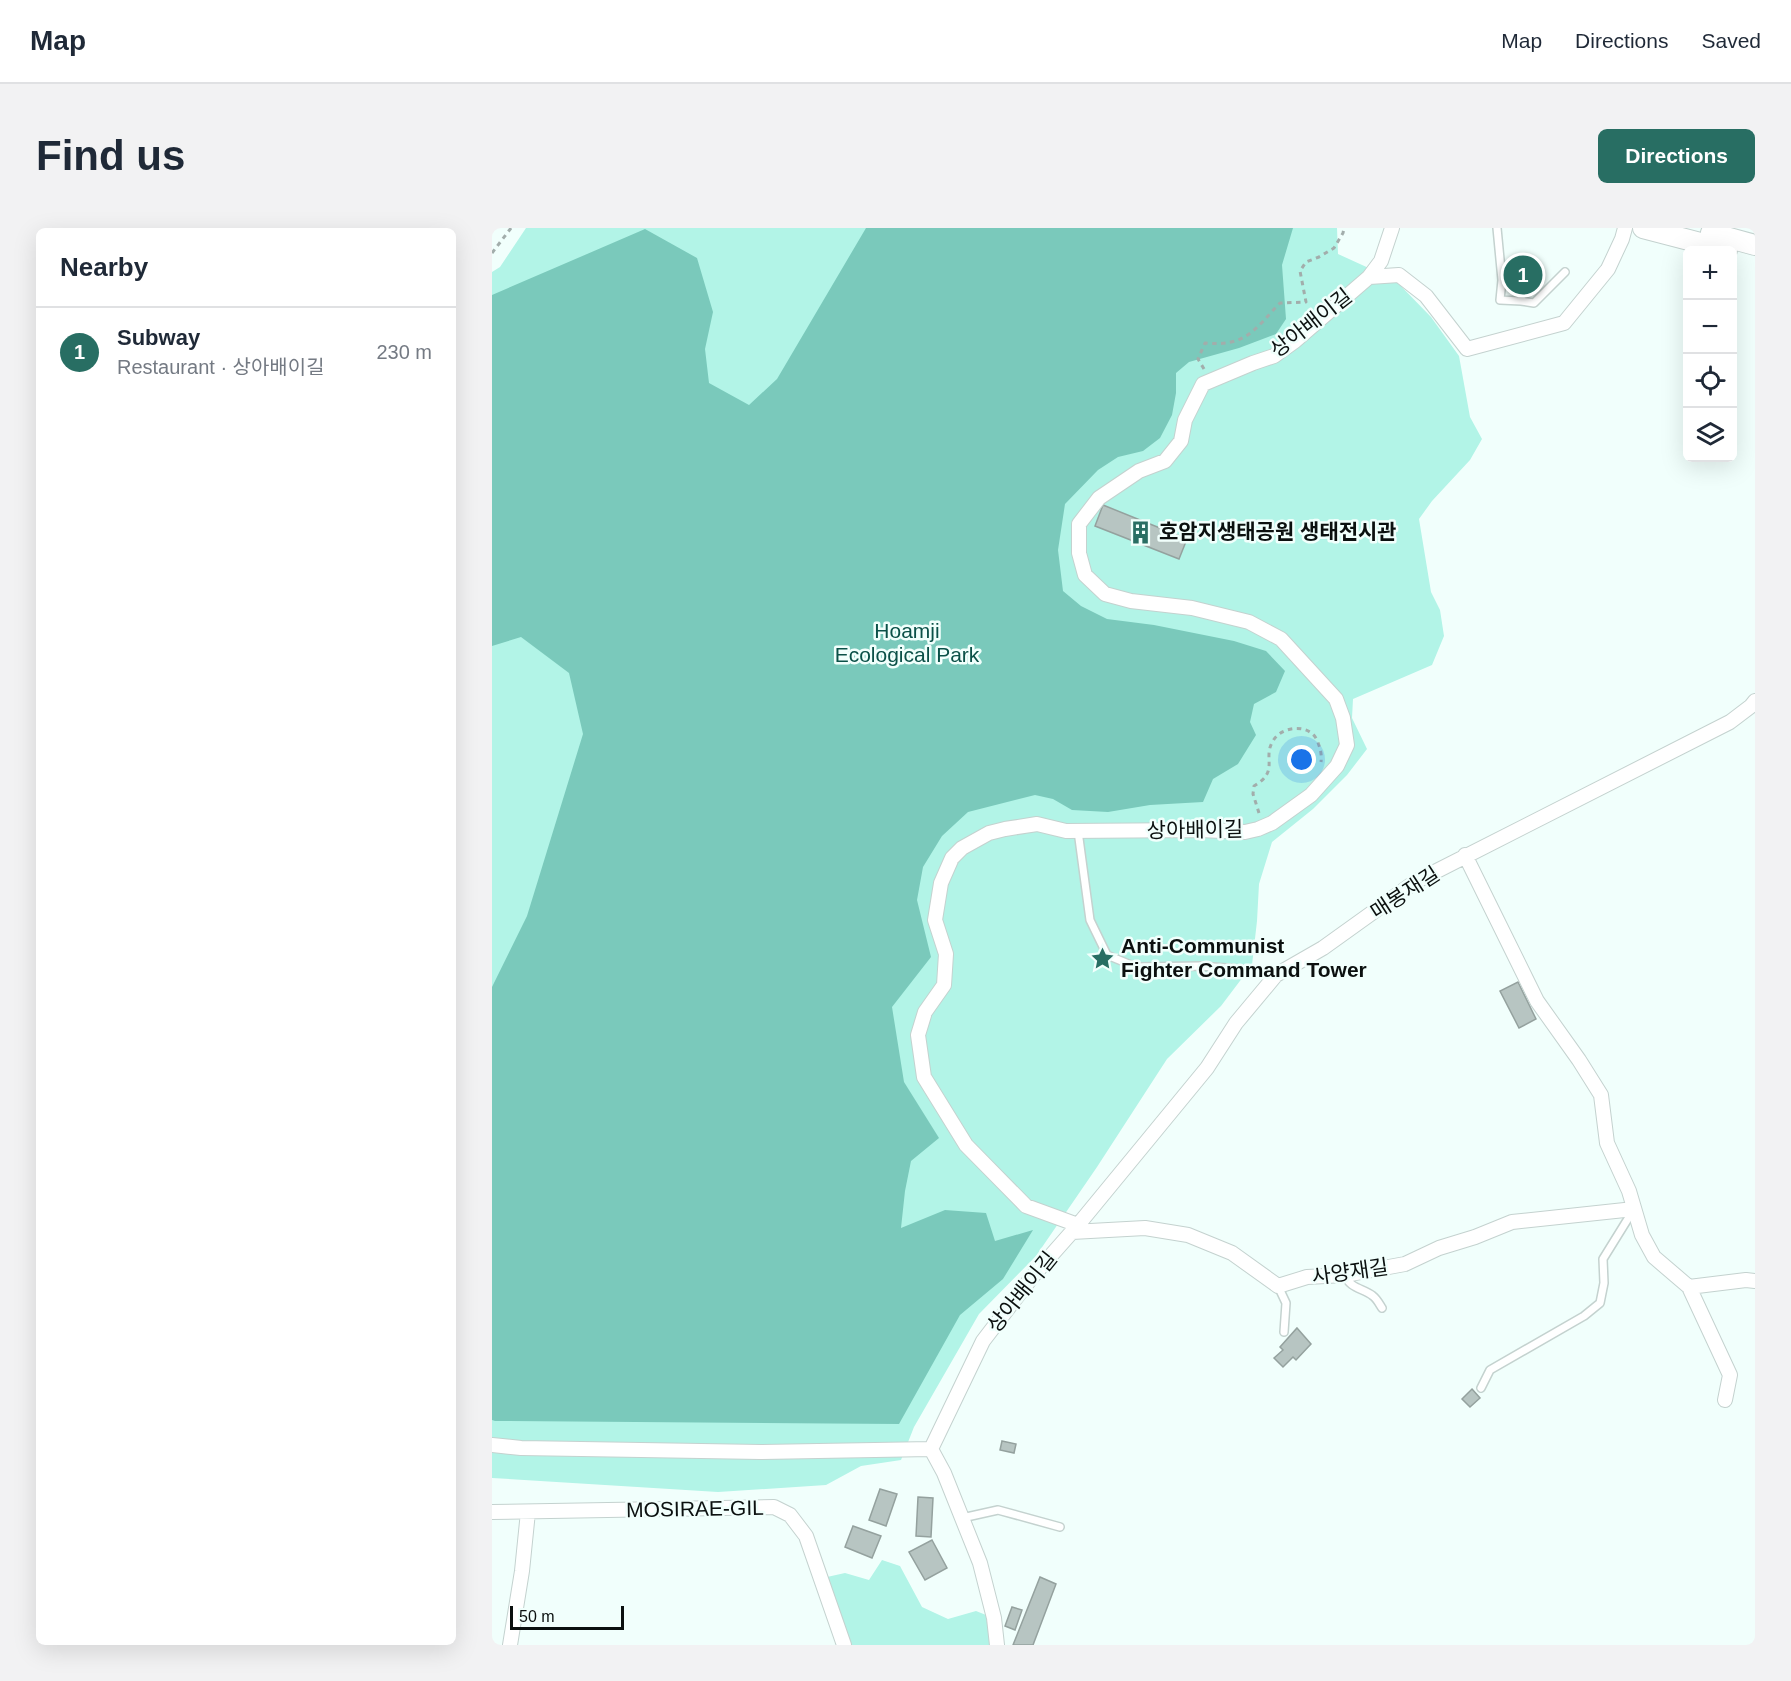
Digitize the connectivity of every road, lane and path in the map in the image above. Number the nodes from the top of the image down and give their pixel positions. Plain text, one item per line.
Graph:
1 (511, 228) edge
2 (1344, 228) edge
3 (1392, 228) edge
4 (1497, 228) edge
5 (1625, 228) edge
6 (1643, 228) edge
7 (1690, 228) edge
8 (1755, 245) edge
9 (1712, 246) edge
10 (492, 253) edge
11 (1737, 253) edge
12 (1755, 258) edge
13 (1565, 272) dead end
14 (1369, 277) junction
15 (1205, 371) dead end
16 (1755, 700) edge
17 (1321, 763) dead end
18 (1262, 821) dead end
19 (1078, 831) junction
20 (1465, 855) junction
21 (1280, 972) junction
22 (1634, 1209) junction
23 (1075, 1229) junction
24 (1345, 1275) junction
25 (1755, 1281) edge
26 (1278, 1286) junction
27 (1689, 1287) junction
28 (1383, 1308) dead end
29 (1284, 1332) dead end
30 (1481, 1388) dead end
31 (1725, 1400) dead end
32 (492, 1445) edge
33 (931, 1449) junction
34 (492, 1512) edge
35 (528, 1512) junction
36 (962, 1518) junction
37 (1060, 1527) dead end
38 (510, 1645) edge
39 (843, 1645) edge
40 (997, 1645) edge

1 - 10 path
2 - 15 path
3 - 14 street, 상아배이길
4 - 13 lane
5 - 14 street, 상아배이길
6 - 9 main road
7 - 8 main road
11 - 12 main road
14 - 19 street, 상아배이길
16 - 20 street, 매봉재길
17 - 18 path
19 - 21 lane
19 - 23 street, 상아배이길
20 - 21 street, 매봉재길
20 - 22 street
21 - 23 street, 매봉재길
22 - 24 street, 사양재길
22 - 27 street
22 - 30 lane
23 - 26 street
23 - 33 street, 상아배이길
24 - 26 street, 사양재길
24 - 28 lane
25 - 27 street
26 - 29 lane
27 - 31 street
32 - 33 street
33 - 36 street
34 - 35 street, MOSIRAE-GIL
35 - 38 street
35 - 39 street, MOSIRAE-GIL
36 - 37 lane
36 - 40 street

